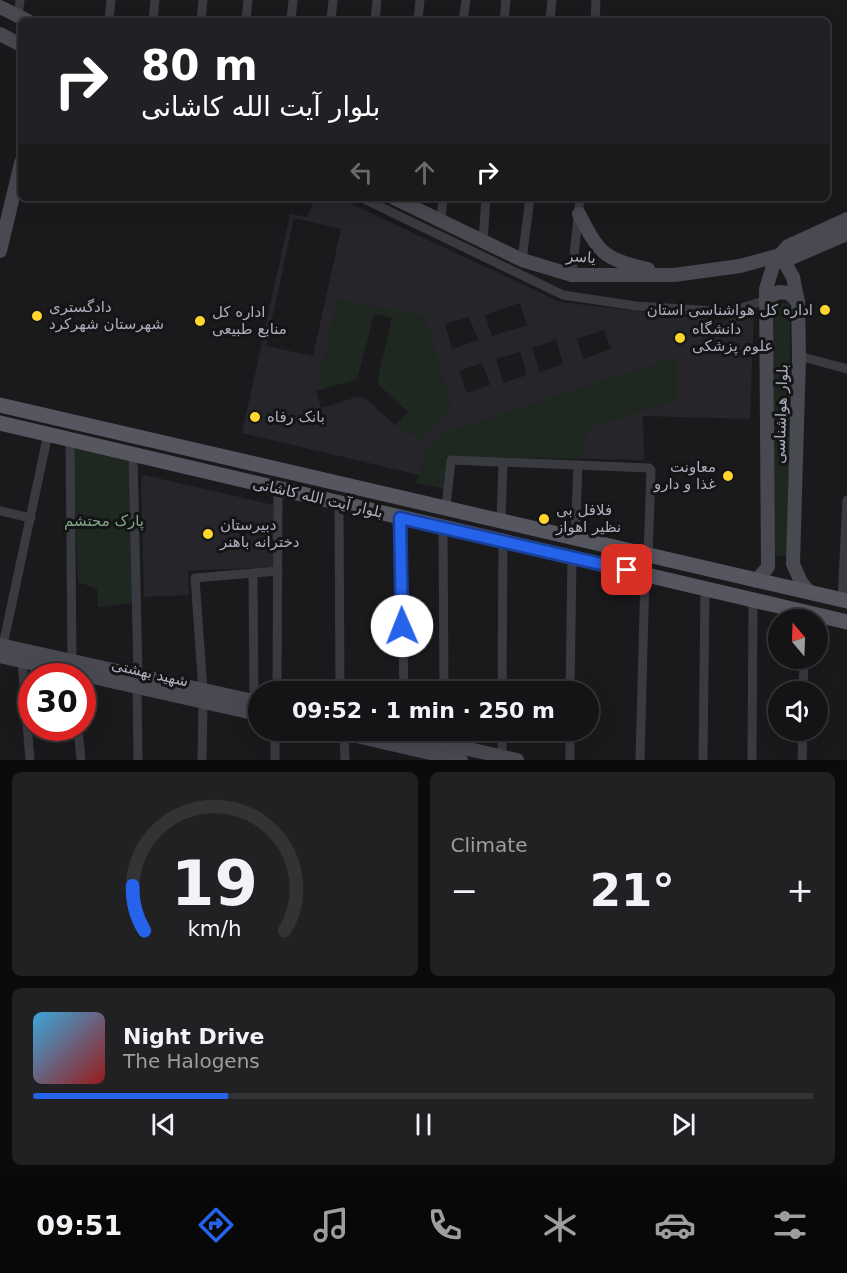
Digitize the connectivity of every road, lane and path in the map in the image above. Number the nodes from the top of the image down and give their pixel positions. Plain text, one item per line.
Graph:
1 (20, 0) edge
2 (111, 0) edge
3 (155, 0) edge
4 (203, 0) edge
5 (248, 0) edge
6 (293, 0) edge
7 (333, 0) edge
8 (377, 0) edge
9 (420, 0) edge
10 (466, 0) edge
11 (506, 0) edge
12 (552, 0) edge
13 (596, 0) edge
14 (0, 7) edge
15 (21, 18) edge
16 (23, 18) edge
17 (109, 18) edge
18 (153, 18) edge
19 (201, 18) edge
20 (246, 18) edge
21 (291, 18) edge
22 (331, 18) edge
23 (375, 18) edge
24 (418, 18) edge
25 (463, 18) edge
26 (504, 18) edge
27 (550, 18) edge
28 (595, 18) edge
29 (0, 34) edge
30 (18, 43) edge
31 (18, 176) edge
32 (368, 201) edge
33 (401, 201) edge
34 (443, 201) edge
35 (486, 201) edge
36 (530, 201) edge
37 (580, 201) edge
38 (579, 214) junction
39 (441, 219) junction
40 (847, 219) edge
41 (847, 234) edge
42 (483, 241) junction
43 (0, 250) edge
44 (780, 255) junction
45 (522, 260) junction
46 (572, 275) junction
47 (674, 275) junction
48 (766, 300) junction
49 (798, 302) junction
50 (799, 356) junction
51 (847, 369) edge
52 (0, 405) edge
53 (0, 423) edge
54 (48, 434) junction
55 (70, 439) junction
56 (133, 454) junction
57 (503, 462) junction
58 (578, 465) junction
59 (278, 488) junction
60 (847, 500) edge
61 (339, 502) junction
62 (446, 507) junction
63 (0, 511) edge
64 (31, 518) junction
65 (400, 518) junction
66 (501, 522) junction
67 (443, 527) junction
68 (574, 538) junction
69 (503, 541) junction
70 (648, 555) junction
71 (572, 557) junction
72 (768, 561) junction
73 (794, 564) junction
74 (278, 571) junction
75 (253, 573) junction
76 (645, 574) junction
77 (756, 580) junction
78 (705, 588) junction
79 (809, 592) junction
80 (753, 600) junction
81 (844, 600) edge
82 (782, 609) edge
83 (828, 619) edge
84 (847, 622) edge
85 (1, 649) edge
86 (22, 661) junction
87 (34, 663) edge
88 (50, 663) edge
89 (74, 663) edge
90 (96, 674) edge
91 (137, 681) junction
92 (256, 681) edge
93 (277, 681) edge
94 (340, 681) edge
95 (404, 681) edge
96 (444, 681) edge
97 (502, 681) edge
98 (570, 681) edge
99 (203, 696) junction
100 (248, 704) edge
101 (79, 741) edge
102 (275, 741) edge
103 (340, 741) edge
104 (401, 741) edge
105 (427, 741) edge
106 (502, 741) edge
107 (570, 741) edge
108 (803, 741) edge
109 (444, 747) edge
110 (502, 757) junction
111 (30, 760) edge
112 (81, 760) edge
113 (138, 760) edge
114 (202, 760) edge
115 (275, 760) edge
116 (345, 760) edge
117 (461, 760) edge
118 (517, 760) edge
119 (570, 760) edge
120 (640, 760) edge
121 (703, 760) edge
122 (752, 760) edge
123 (802, 760) edge

1 - 16 street
2 - 17 street
3 - 18 street
4 - 19 street
5 - 20 street
6 - 21 street
7 - 22 street
8 - 23 street
9 - 24 street
10 - 25 street
11 - 26 street
12 - 27 street
13 - 28 street
14 - 15 main road
29 - 30 main road
31 - 43 main road
32 - 48 street
33 - 39 main road, یاسر
34 - 39 street
35 - 42 street
36 - 45 street
37 - 38 street
38 - 46 street
38 - 47 main road
39 - 42 main road, یاسر
40 - 44 main road, یاسر
41 - 44 main road, یاسر
42 - 45 main road, یاسر
44 - 47 main road, یاسر
44 - 48 main road, بلوار هواشناسی
44 - 49 main road, بلوار هواشناسی
45 - 46 main road, یاسر
46 - 47 main road, یاسر
48 - 49 main road
48 - 72 main road, بلوار هواشناسی
49 - 50 main road, بلوار هواشناسی
50 - 51 street
50 - 73 main road, بلوار هواشناسی
52 - 62 main road, بلوار آیت الله کاشانی
53 - 54 main road, بلوار آیت الله کاشانی
54 - 55 main road, بلوار آیت الله کاشانی
54 - 64 street
55 - 56 main road, بلوار آیت الله کاشانی
55 - 89 street
56 - 59 main road, بلوار آیت الله کاشانی
56 - 91 street
57 - 58 street
57 - 62 street
57 - 66 street
58 - 68 street
58 - 70 street
59 - 61 main road, بلوار آیت الله کاشانی
59 - 74 street
60 - 81 street
61 - 65 main road, بلوار آیت الله کاشانی
61 - 94 street
62 - 66 main road, بلوار آیت الله کاشانی
63 - 64 street
64 - 85 street
65 - 67 main road, بلوار آیت الله کاشانی
65 - 95 street
66 - 68 main road, بلوار آیت الله کاشانی
67 - 69 main road, بلوار آیت الله کاشانی
67 - 96 street
68 - 70 main road, بلوار آیت الله کاشانی
69 - 71 main road, بلوار آیت الله کاشانی
69 - 97 street
70 - 77 main road, بلوار آیت الله کاشانی
71 - 76 main road, بلوار آیت الله کاشانی
71 - 98 street
72 - 73 main road
72 - 77 main road
73 - 79 main road
74 - 75 street
74 - 93 street
75 - 92 street
75 - 99 street
76 - 78 main road, بلوار آیت الله کاشانی
76 - 120 street
77 - 79 main road, بلوار آیت الله کاشانی
78 - 80 main road, بلوار آیت الله کاشانی
78 - 121 street
79 - 81 main road, بلوار آیت الله کاشانی
80 - 82 main road, بلوار آیت الله کاشانی
80 - 122 street
83 - 84 main road, بلوار آیت الله کاشانی
85 - 86 main road, شهید بهشتی
85 - 88 main road, شهید بهشتی
86 - 87 main road, شهید بهشتی
86 - 111 street
90 - 91 main road, شهید بهشتی
91 - 99 main road, شهید بهشتی
91 - 113 street
99 - 100 main road, شهید بهشتی
99 - 114 street
101 - 112 street
102 - 115 street
103 - 116 street
104 - 109 main road
105 - 109 main road
106 - 110 street
107 - 119 street
108 - 123 street
109 - 110 main road
109 - 117 main road
110 - 118 main road

